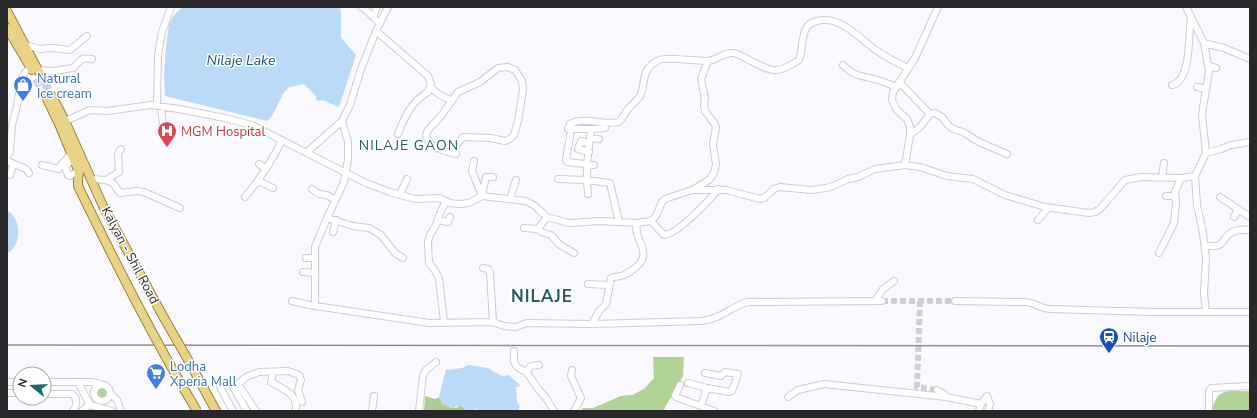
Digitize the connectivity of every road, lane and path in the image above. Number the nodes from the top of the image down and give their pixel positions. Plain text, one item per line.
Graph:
1 (171, 7) edge
2 (361, 7) edge
3 (377, 7) edge
4 (388, 7) edge
5 (938, 7) edge
6 (1186, 7) edge
7 (7, 11) edge
8 (373, 17) junction
9 (1191, 18) junction
10 (379, 23) junction
11 (7, 28) edge
12 (376, 31) junction
13 (88, 36) dead end
14 (10, 38) edge
15 (1204, 44) junction
16 (25, 45) junction
17 (92, 59) dead end
18 (1250, 59) edge
19 (708, 61) junction
20 (1208, 65) junction
21 (843, 66) dead end
22 (908, 68) junction
23 (1216, 68) dead end
24 (35, 71) junction
25 (897, 84) junction
26 (1172, 85) dead end
27 (430, 87) junction
28 (1197, 87) dead end
29 (1206, 89) junction
30 (49, 98) tunnel mouth
31 (452, 101) junction
32 (159, 106) junction
33 (930, 114) junction
34 (342, 121) junction
35 (10, 122) edge
36 (62, 122) junction
37 (605, 128) dead end
38 (568, 129) dead end
39 (591, 129) junction
40 (398, 134) dead end
41 (910, 134) junction
42 (164, 135) dead end
43 (599, 139) dead end
44 (282, 140) junction
45 (590, 140) junction
46 (1250, 142) edge
47 (121, 149) dead end
48 (307, 152) junction
49 (588, 152) junction
50 (1206, 153) junction
51 (1007, 154) dead end
52 (72, 156) junction
53 (7, 157) edge
54 (7, 161) edge
55 (474, 161) dead end
56 (571, 162) junction
57 (1164, 163) dead end
58 (259, 164) dead end
59 (588, 164) junction
60 (13, 165) junction
61 (42, 165) dead end
62 (594, 165) dead end
63 (905, 165) junction
64 (266, 169) junction
65 (570, 169) dead end
66 (345, 172) junction
67 (29, 173) dead end
68 (10, 175) dead end
69 (1195, 176) junction
70 (493, 177) dead end
71 (1161, 177) junction
72 (1181, 178) junction
73 (91, 179) junction
74 (407, 179) dead end
75 (106, 180) junction
76 (516, 180) dead end
77 (558, 180) dead end
78 (259, 181) junction
79 (587, 182) junction
80 (597, 184) dead end
81 (1158, 184) dead end
82 (274, 188) dead end
83 (312, 189) dead end
84 (719, 189) junction
85 (692, 190) junction
86 (400, 194) junction
87 (588, 194) dead end
88 (482, 196) junction
89 (1166, 196) dead end
90 (1175, 196) junction
91 (245, 197) dead end
92 (1220, 197) dead end
93 (510, 199) junction
94 (335, 200) junction
95 (446, 201) junction
96 (180, 208) dead end
97 (1048, 208) junction
98 (1238, 209) junction
99 (450, 217) dead end
100 (547, 217) junction
101 (1234, 217) dead end
102 (1250, 217) edge
103 (327, 218) junction
104 (336, 220) junction
105 (438, 220) junction
106 (1038, 220) dead end
107 (651, 221) junction
108 (619, 222) junction
109 (637, 223) junction
110 (524, 228) dead end
111 (538, 229) junction
112 (1250, 230) edge
113 (334, 232) dead end
114 (1205, 246) junction
115 (574, 253) dead end
116 (1158, 253) dead end
117 (306, 258) dead end
118 (315, 258) junction
119 (403, 258) dead end
120 (483, 268) dead end
121 (303, 272) dead end
122 (315, 273) junction
123 (894, 281) dead end
124 (588, 284) dead end
125 (609, 285) junction
126 (292, 301) dead end
127 (875, 301) junction
128 (882, 301) tunnel mouth
129 (955, 301) tunnel mouth
130 (315, 306) junction
131 (1206, 312) junction
132 (1250, 312) edge
133 (444, 322) junction
134 (493, 322) junction
135 (592, 324) junction
136 (506, 354) dead end
137 (436, 362) dead end
138 (539, 365) dead end
139 (572, 370) dead end
140 (273, 372) junction
141 (526, 372) junction
142 (705, 373) dead end
143 (52, 382) edge
144 (78, 382) junction
145 (688, 383) dead end
146 (104, 385) junction
147 (235, 385) junction
148 (680, 385) dead end
149 (1250, 386) edge
150 (707, 388) junction
151 (937, 390) tunnel mouth
152 (110, 392) junction
153 (52, 394) edge
154 (94, 396) junction
155 (374, 396) dead end
156 (788, 397) dead end
157 (946, 397) junction
158 (105, 401) junction
159 (302, 402) dead end
160 (981, 404) junction
161 (701, 406) junction
162 (89, 408) edge
163 (73, 411) edge
164 (82, 411) edge
165 (112, 411) edge
166 (121, 411) edge
167 (197, 411) edge
168 (216, 411) edge
169 (233, 411) edge
170 (247, 411) edge
171 (256, 411) edge
172 (295, 411) edge
173 (372, 411) edge
174 (419, 411) edge
175 (554, 411) edge
176 (574, 411) edge
177 (714, 411) edge
178 (979, 411) edge
179 (988, 411) edge
180 (1208, 411) edge

1 - 32 street
2 - 8 street
3 - 8 street
4 - 10 street
5 - 22 street
6 - 9 street
7 - 16 main road
8 - 10 street
9 - 15 street
9 - 26 street
10 - 12 street
11 - 14 main road
12 - 27 street
12 - 34 street
13 - 16 street
14 - 24 main road
15 - 18 street
15 - 20 street
16 - 24 main road
17 - 24 street
19 - 22 street
19 - 38 street
19 - 85 street
20 - 23 street
20 - 29 street
21 - 25 street
22 - 25 street
24 - 35 street
25 - 33 street
25 - 41 street
27 - 31 street
27 - 40 street
28 - 29 street
29 - 50 street
30 - 36 main road, Kalyan - Shil Road
31 - 31 street
32 - 36 street
32 - 42 street
32 - 44 street
33 - 41 street
33 - 51 street
34 - 48 street
34 - 66 street
35 - 53 street
36 - 52 main road, Kalyan - Shil Road
36 - 73 main road, Kalyan - Shil Road
37 - 39 street
39 - 45 street
39 - 56 street
41 - 63 street
43 - 45 street
44 - 48 street
44 - 64 street
45 - 49 street
45 - 49 street
46 - 50 street
47 - 75 street
48 - 66 street
49 - 59 street
50 - 69 street
52 - 61 street
52 - 167 main road, Kalyan - Shil Road, bridge
54 - 60 street
55 - 88 street
56 - 59 street
56 - 65 street
57 - 71 street
58 - 64 street
59 - 62 street
59 - 79 street
60 - 67 street
60 - 68 street
63 - 84 street
63 - 97 street
64 - 78 street
66 - 86 street
66 - 94 street
69 - 72 street
69 - 114 street
70 - 88 street
71 - 72 street
71 - 81 street
71 - 97 street
72 - 90 street
73 - 75 street
73 - 168 main road, Kalyan - Shil Road, bridge
74 - 86 street
75 - 96 street
76 - 93 street
77 - 79 street
78 - 82 street
78 - 91 street
79 - 80 street
79 - 87 street
79 - 108 street
83 - 94 street
84 - 85 street
84 - 107 street
85 - 107 street
86 - 95 street
88 - 93 street
88 - 95 street
89 - 90 street
90 - 116 street
92 - 98 street
93 - 100 street
94 - 103 street
95 - 105 street
97 - 106 street
98 - 101 street
98 - 102 street
99 - 105 street
100 - 108 street
100 - 111 street
103 - 104 street
103 - 118 street
104 - 113 street
104 - 119 street
105 - 133 street
107 - 109 street
108 - 109 street
109 - 125 street
110 - 111 street
111 - 115 street
112 - 114 street
114 - 131 street
117 - 118 street
118 - 122 street
120 - 134 street
121 - 122 street
122 - 130 street
123 - 127 street
124 - 125 street
125 - 135 street
126 - 130 street
127 - 128 street
127 - 135 street
129 - 131 street
130 - 133 street
131 - 132 street
133 - 134 street
134 - 135 street
136 - 141 street
137 - 174 street
138 - 141 street
139 - 176 street
140 - 147 street
140 - 159 street
140 - 172 street
141 - 175 street
142 - 150 street
143 - 144 street
144 - 146 street
144 - 154 street
144 - 162 street
145 - 150 street
146 - 152 street
146 - 154 street
147 - 169 street
147 - 170 street
147 - 171 street
148 - 161 street
149 - 180 street
150 - 161 street
151 - 157 street
152 - 158 street
152 - 166 street
153 - 163 street
154 - 158 street
154 - 162 street
155 - 173 street
156 - 157 street
157 - 160 street
158 - 165 street
160 - 178 street
160 - 179 street
161 - 177 street
162 - 164 street
162 - 165 street

